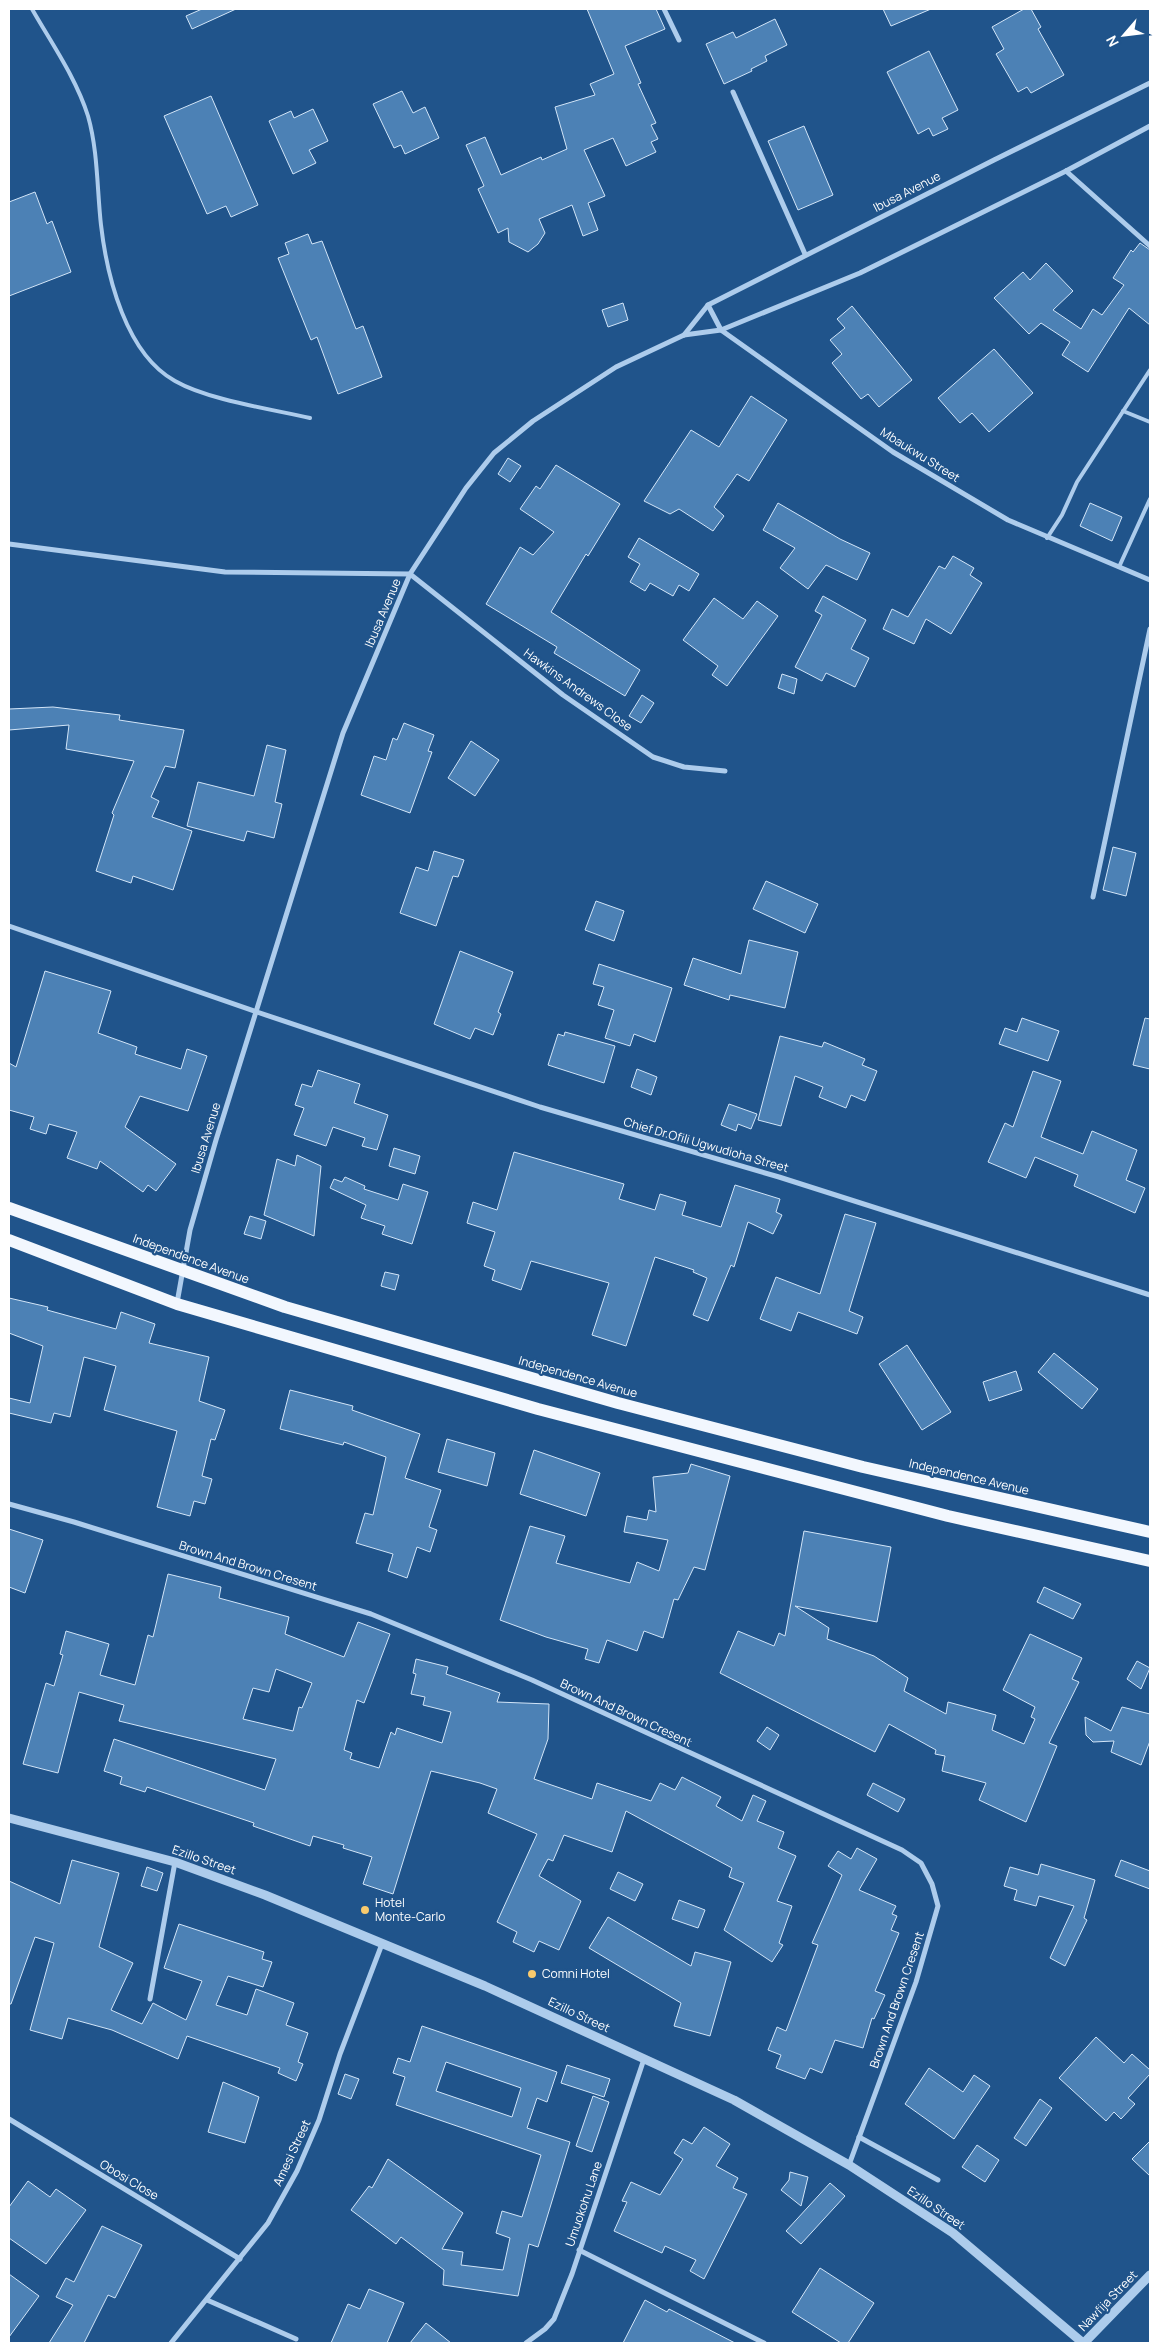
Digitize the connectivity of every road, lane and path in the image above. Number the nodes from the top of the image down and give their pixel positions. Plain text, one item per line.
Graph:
1 (32, 9) edge
2 (664, 9) edge
3 (679, 40) dead end
4 (1150, 84) edge
5 (733, 92) dead end
6 (1150, 126) edge
7 (1066, 171) junction
8 (1150, 246) edge
9 (804, 254) junction
10 (708, 305) junction
11 (721, 330) junction
12 (684, 335) junction
13 (1150, 370) edge
14 (1123, 411) junction
15 (310, 418) dead end
16 (1150, 422) edge
17 (1150, 499) edge
18 (1047, 538) junction
19 (9, 544) edge
20 (1119, 567) junction
21 (410, 574) junction
22 (1150, 580) edge
23 (1150, 629) edge
24 (725, 771) dead end
25 (1093, 897) dead end
26 (9, 926) edge
27 (257, 1012) junction
28 (9, 1208) edge
29 (9, 1240) edge
30 (183, 1271) junction
31 (1150, 1295) edge
32 (177, 1304) junction
33 (9, 1504) edge
34 (1150, 1532) edge
35 (1150, 1561) edge
36 (9, 1818) edge
37 (175, 1862) junction
38 (382, 1944) junction
39 (150, 1999) dead end
40 (644, 2059) junction
41 (9, 2118) edge
42 (859, 2137) junction
43 (849, 2165) junction
44 (938, 2180) dead end
45 (579, 2250) junction
46 (240, 2259) junction
47 (1150, 2275) edge
48 (207, 2300) junction
49 (296, 2339) dead end
50 (171, 2343) edge
51 (526, 2343) edge
52 (764, 2343) edge
53 (1083, 2343) edge

1 - 15 lane
2 - 3 street
4 - 9 street, Ibusa Avenue
5 - 9 street
6 - 7 street, Ibusa Avenue
7 - 8 street
7 - 11 street, Ibusa Avenue
9 - 10 street, Ibusa Avenue
10 - 11 street, Mbaukwu Street
10 - 12 street, Ibusa Avenue
11 - 12 street, Ibusa Avenue
11 - 18 street, Mbaukwu Street
12 - 21 street, Ibusa Avenue
13 - 14 lane
14 - 16 lane
14 - 18 lane
17 - 20 lane
18 - 20 street, Mbaukwu Street
19 - 21 street
20 - 22 street, Mbaukwu Street
21 - 24 street, Hawkins Andrews Close
21 - 27 street, Ibusa Avenue
23 - 25 street
26 - 27 street
27 - 30 street, Ibusa Avenue
27 - 31 street, Chief Dr.Ofili Ugwudioha Street
28 - 30 main road, Independence Avenue
29 - 32 main road
30 - 32 street, Ibusa Avenue
30 - 34 main road, Independence Avenue
32 - 35 main road
33 - 42 street, Brown And Brown Cresent
36 - 37 street, Ezillo Street
37 - 38 street, Ezillo Street
37 - 39 street
38 - 40 street, Ezillo Street
38 - 46 street, Amesi Street
40 - 43 street, Ezillo Street
40 - 45 street, Umuokohu Lane
41 - 46 street, Obosi Close
42 - 43 street, Brown And Brown Cresent
42 - 44 street
43 - 53 street, Ezillo Street
45 - 51 street, Umuokohu Lane
45 - 52 street
46 - 48 street, Amesi Street
47 - 53 street, Nawfija Street
48 - 49 street
48 - 50 street, Amesi Street

